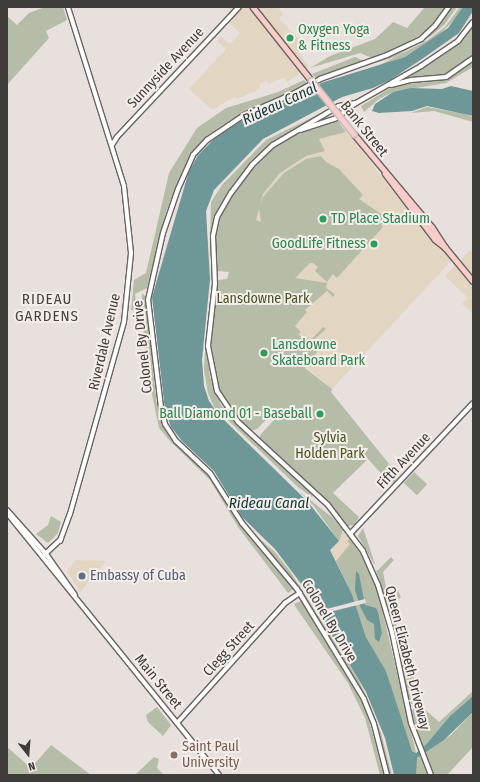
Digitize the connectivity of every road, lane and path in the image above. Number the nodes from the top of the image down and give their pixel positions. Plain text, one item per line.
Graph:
1 (68, 7) edge
2 (239, 7) edge
3 (253, 7) edge
4 (449, 7) edge
5 (473, 22) edge
6 (473, 58) edge
7 (378, 91) junction
8 (356, 103) junction
9 (293, 133) junction
10 (112, 145) junction
11 (473, 281) edge
12 (473, 403) edge
13 (7, 510) edge
14 (7, 513) edge
15 (351, 533) junction
16 (44, 555) junction
17 (300, 593) junction
18 (177, 724) junction
19 (219, 775) edge
20 (387, 775) edge
21 (431, 775) edge

1 - 10 main road, Riverdale Avenue
2 - 10 main road, Sunnyside Avenue
3 - 11 main road, Bank Street, bridge
4 - 17 main road, Colonel By Drive
5 - 7 main road, Queen Elizabeth Driveway
6 - 7 main road, Queen Elizabeth Driveway
7 - 8 main road, Queen Elizabeth Driveway
8 - 9 main road, Queen Elizabeth Driveway
8 - 9 main road, Queen Elizabeth Driveway
9 - 15 main road, Queen Elizabeth Driveway
10 - 16 main road, Riverdale Avenue
12 - 15 main road, Fifth Avenue
13 - 16 main road, Main Street
14 - 16 main road, Main Street
15 - 21 main road, Queen Elizabeth Driveway
16 - 18 main road, Main Street
17 - 18 main road, Clegg Street
17 - 20 main road, Colonel By Drive
18 - 19 main road, Main Street

